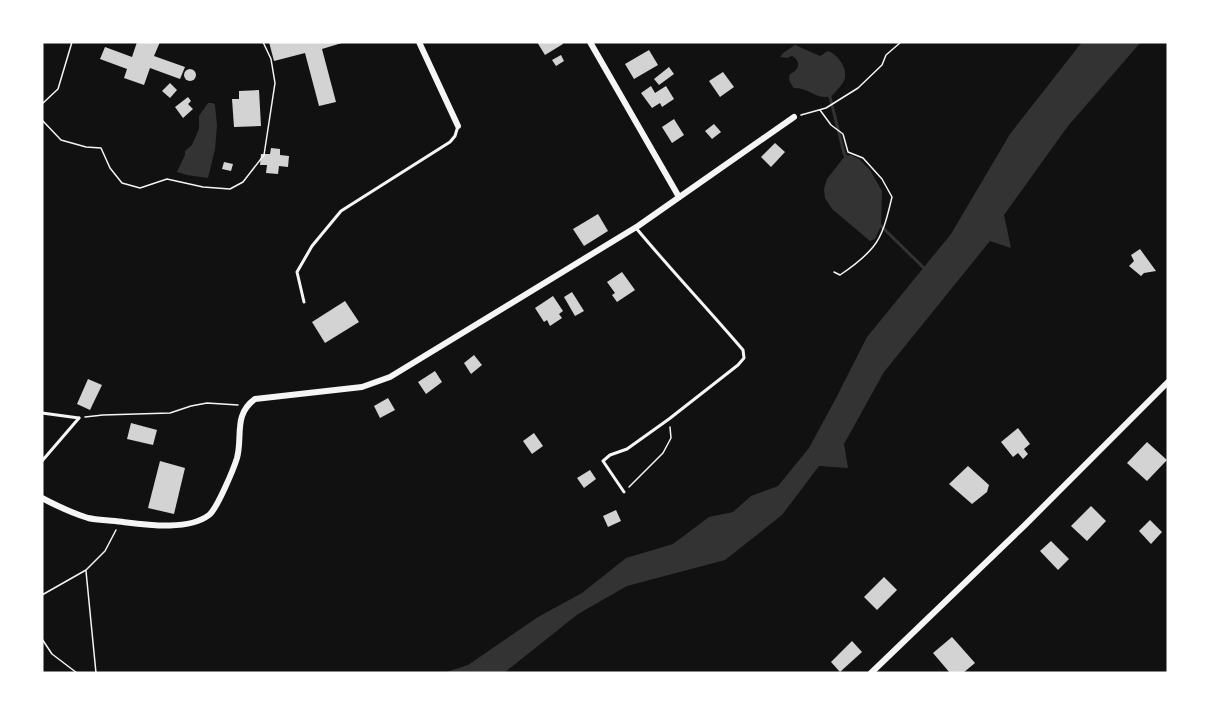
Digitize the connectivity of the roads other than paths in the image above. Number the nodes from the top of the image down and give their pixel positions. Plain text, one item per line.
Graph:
1 (419, 42) edge
2 (590, 42) edge
3 (794, 117) road end
4 (458, 126) joint
5 (679, 197) junction
6 (636, 228) junction
7 (304, 302) dead end
8 (1168, 382) edge
9 (42, 412) edge
10 (42, 461) edge
11 (624, 492) road end
12 (42, 498) edge
13 (871, 673) edge

1 - 4 street
2 - 5 street
3 - 5 street
4 - 7 lane
5 - 6 street
6 - 11 lane
6 - 12 street
8 - 13 street
9 - 10 lane

